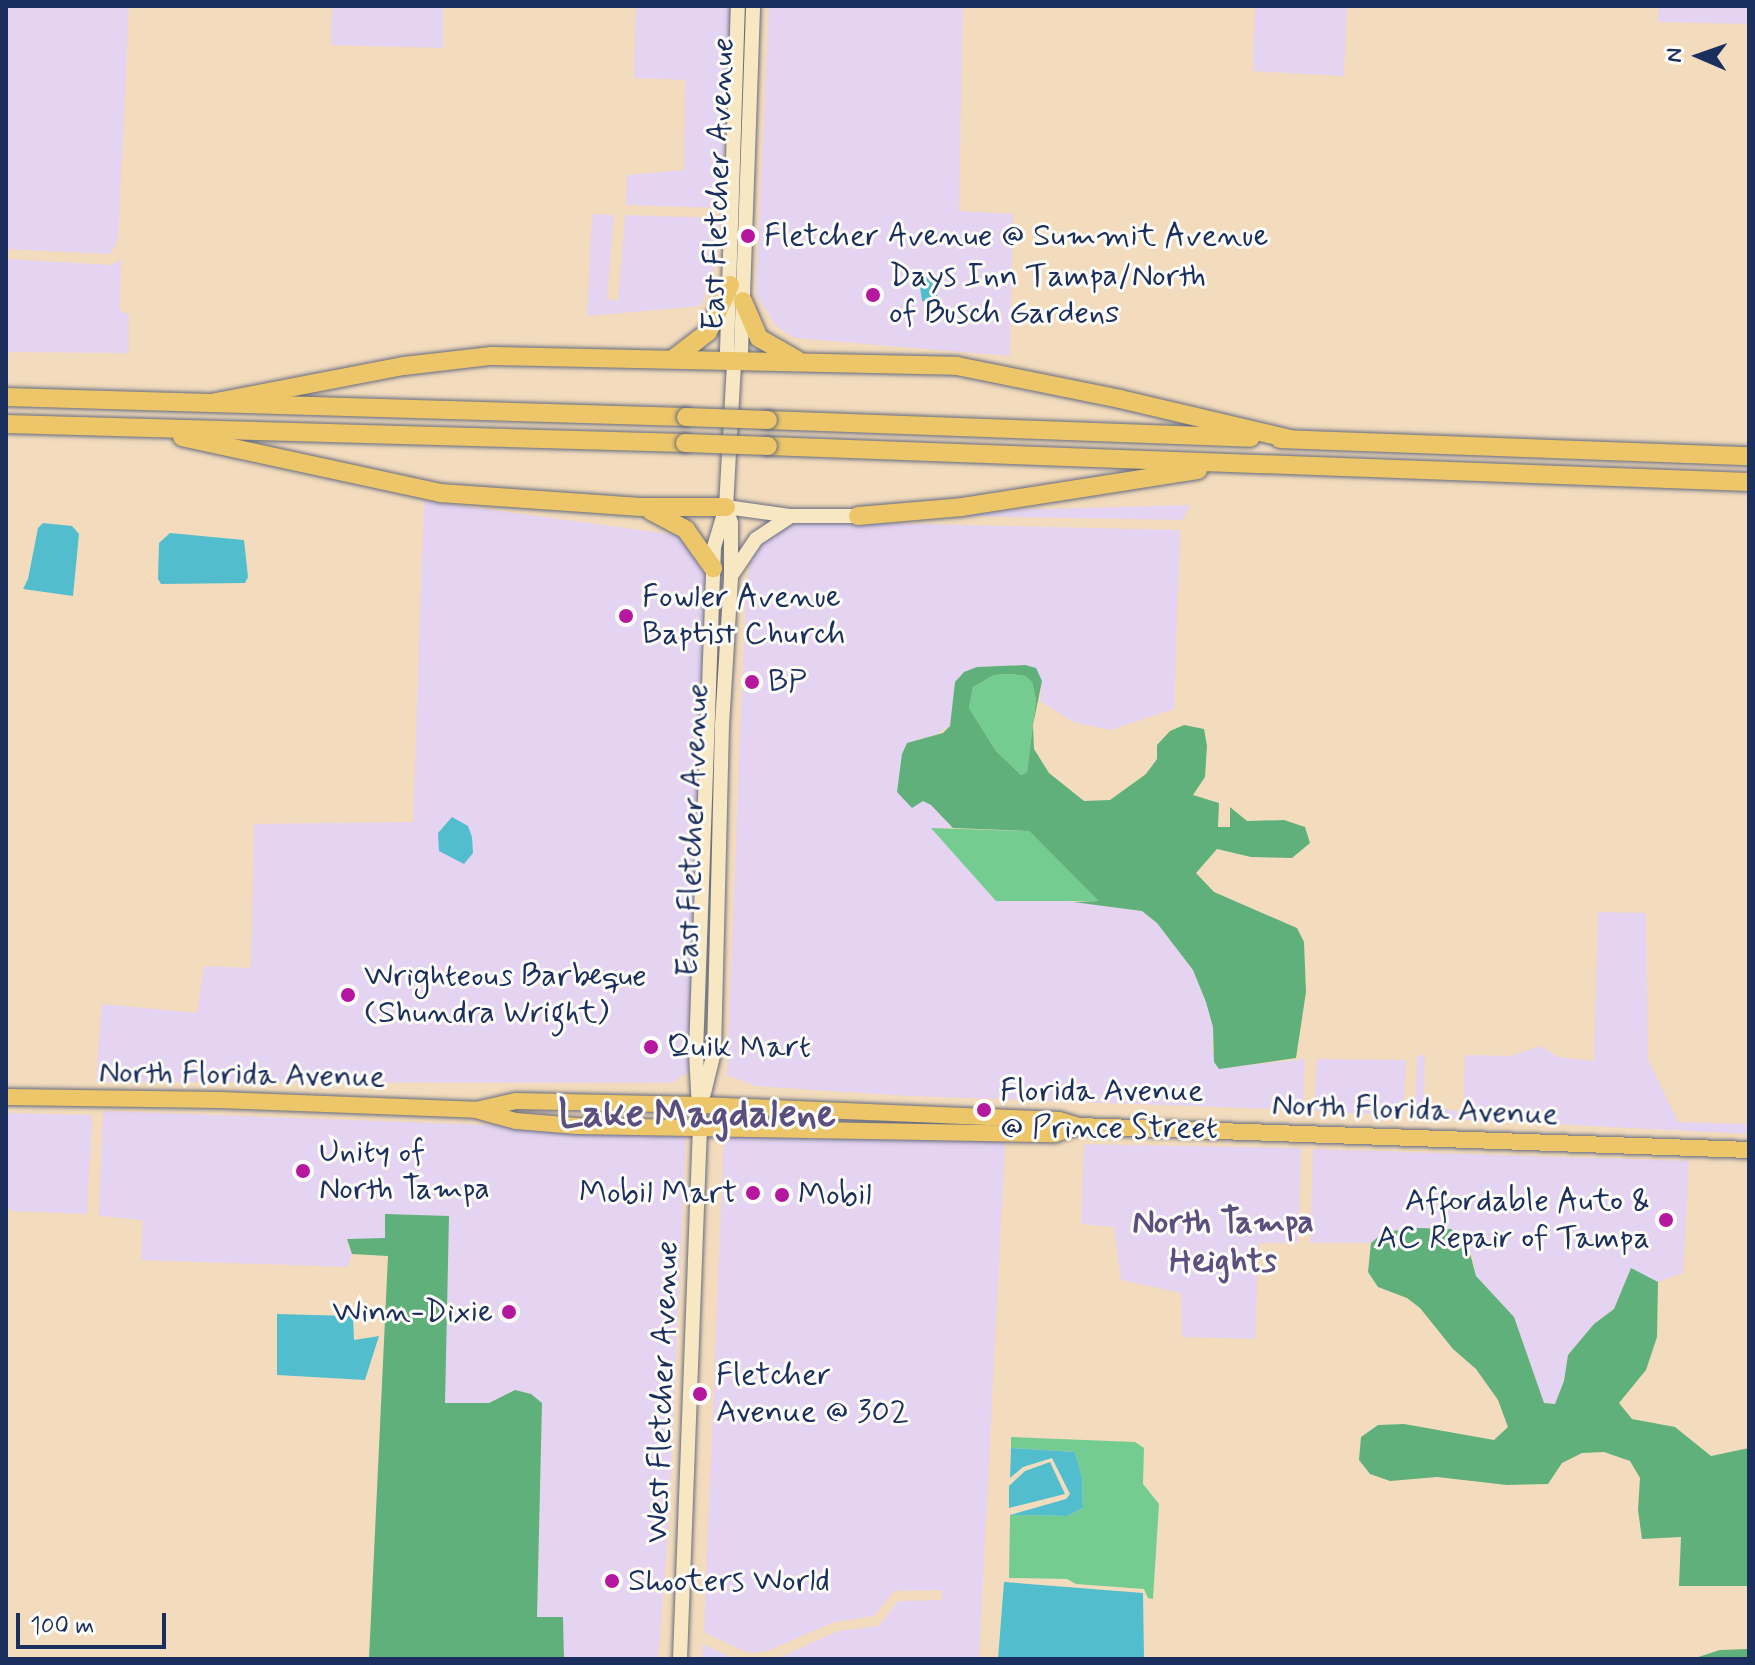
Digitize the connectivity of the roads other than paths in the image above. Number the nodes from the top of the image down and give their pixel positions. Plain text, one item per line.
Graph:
1 (738, 6) edge
2 (753, 6) edge
3 (730, 285) junction
4 (743, 301) junction
5 (672, 359) junction
6 (734, 362) junction
7 (802, 362) junction
8 (6, 397) edge
9 (211, 403) junction
10 (6, 424) edge
11 (141, 427) junction
12 (1291, 439) junction
13 (1749, 456) edge
14 (1236, 464) junction
15 (1749, 482) edge
16 (641, 507) junction
17 (726, 507) junction
18 (791, 516) junction
19 (858, 516) joint
20 (713, 568) junction
21 (731, 577) junction
22 (6, 1097) edge
23 (701, 1105) junction
24 (476, 1110) junction
25 (1079, 1126) junction
26 (700, 1127) junction
27 (1749, 1150) edge
28 (680, 1659) edge

1 - 3 main road, East Fletcher Avenue
2 - 4 main road, East Fletcher Avenue
3 - 5 highway
3 - 6 main road, East Fletcher Avenue
4 - 6 main road, East Fletcher Avenue
4 - 7 highway
5 - 6 highway
5 - 9 highway
6 - 7 highway
6 - 17 main road, East Fletcher Avenue
7 - 12 highway
8 - 9 highway
9 - 12 highway, bridge
10 - 11 highway
11 - 14 highway, bridge
11 - 16 highway
12 - 13 highway
14 - 15 highway
14 - 19 highway
16 - 17 highway
16 - 20 highway
17 - 18 main road
17 - 20 main road, East Fletcher Avenue
17 - 21 main road, East Fletcher Avenue
18 - 19 main road
18 - 21 main road
20 - 23 main road, East Fletcher Avenue
21 - 23 main road, East Fletcher Avenue
22 - 24 main road, North Florida Avenue
23 - 24 main road, North Florida Avenue
23 - 25 main road, North Florida Avenue
23 - 26 main road, East Fletcher Avenue
24 - 26 main road, North Florida Avenue
25 - 26 main road, North Florida Avenue
25 - 27 main road, North Florida Avenue
26 - 28 main road, West Fletcher Avenue

